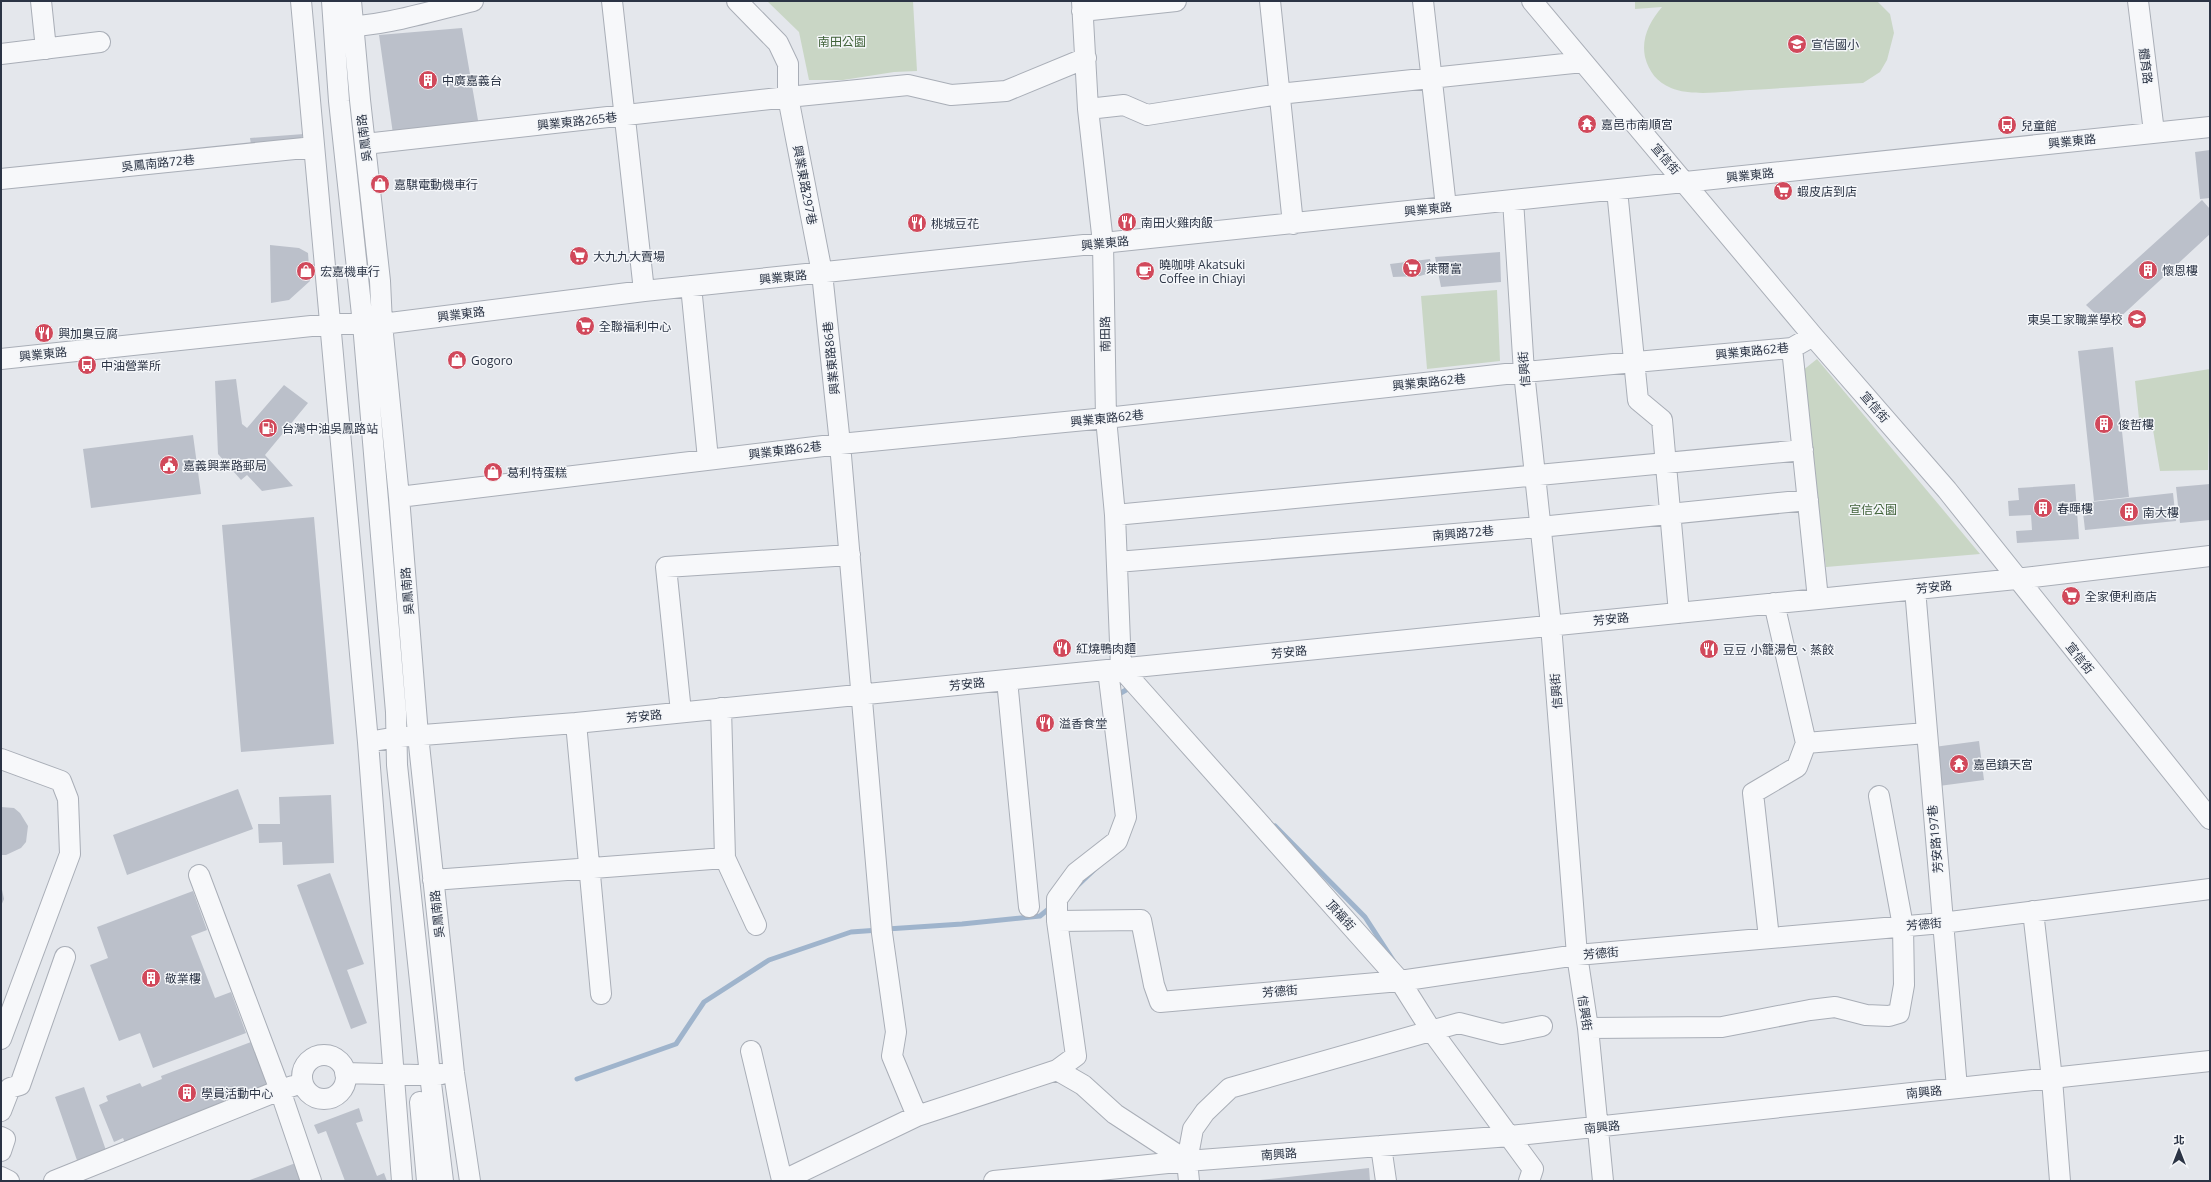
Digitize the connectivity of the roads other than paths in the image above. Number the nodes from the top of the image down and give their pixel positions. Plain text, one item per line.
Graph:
1 (41, 1) edge
2 (301, 1) edge
3 (320, 1) edge
4 (332, 1) edge
5 (351, 1) edge
6 (473, 1) edge
7 (612, 1) edge
8 (737, 1) edge
9 (1176, 1) edge
10 (1270, 1) edge
11 (1423, 1) edge
12 (1532, 1) edge
13 (2138, 1) edge
14 (1082, 6) edge
15 (352, 27) junction
16 (319, 28) junction
17 (100, 42) dead end
18 (46, 49) junction
19 (1, 54) edge
20 (1086, 58) junction
21 (1583, 62) junction
22 (1430, 78) junction
23 (1279, 94) junction
24 (788, 97) junction
25 (360, 100) junction
26 (339, 101) junction
27 (1088, 109) junction
28 (626, 116) junction
29 (2210, 127) edge
30 (2154, 132) junction
31 (365, 144) junction
32 (314, 148) junction
33 (1, 179) edge
34 (1686, 182) junction
35 (1617, 190) junction
36 (1513, 200) junction
37 (1446, 207) junction
38 (1292, 224) junction
39 (1103, 243) junction
40 (822, 273) junction
41 (691, 286) junction
42 (644, 291) junction
43 (330, 324) junction
44 (365, 324) junction
45 (1813, 336) junction
46 (1792, 348) junction
47 (1, 358) edge
48 (1634, 362) junction
49 (1524, 372) junction
50 (1106, 418) junction
51 (840, 444) junction
52 (1803, 450) junction
53 (708, 459) junction
54 (1667, 463) junction
55 (1536, 475) junction
56 (400, 497) junction
57 (1808, 500) junction
58 (1670, 514) junction
59 (1115, 515) junction
60 (1540, 527) junction
61 (850, 555) junction
62 (2210, 556) edge
63 (1117, 562) junction
64 (2016, 579) junction
65 (1915, 589) junction
66 (1818, 599) junction
67 (1774, 603) junction
68 (1679, 612) junction
69 (1551, 626) junction
70 (1114, 669) junction
71 (1007, 680) junction
72 (862, 694) junction
73 (721, 708) junction
74 (680, 712) junction
75 (576, 723) junction
76 (1926, 733) junction
77 (418, 735) junction
78 (383, 739) junction
79 (1806, 743) junction
80 (1, 759) edge
81 (1879, 796) dead end
82 (2210, 819) edge
83 (725, 858) junction
84 (589, 868) junction
85 (199, 875) dead end
86 (434, 880) junction
87 (2210, 889) edge
88 (1029, 907) dead end
89 (2033, 911) junction
90 (1057, 921) junction
91 (1942, 923) junction
92 (756, 925) dead end
93 (1903, 926) junction
94 (1769, 938) junction
95 (1577, 956) junction
96 (65, 957) dead end
97 (1400, 981) junction
98 (601, 994) dead end
99 (1542, 1026) dead end
100 (1588, 1028) junction
101 (1431, 1030) junction
102 (1, 1039) edge
103 (751, 1050) dead end
104 (2210, 1061) edge
105 (1058, 1070) junction
106 (345, 1073) junction
107 (454, 1073) junction
108 (393, 1074) junction
109 (424, 1075) junction
110 (2052, 1079) junction
111 (303, 1084) junction
112 (1957, 1088) junction
113 (280, 1090) junction
114 (1, 1111) edge
115 (917, 1116) junction
116 (1598, 1127) junction
117 (1510, 1136) junction
118 (1, 1137) edge
119 (1381, 1146) junction
120 (1, 1151) edge
121 (1187, 1161) junction
122 (1, 1177) edge
123 (9, 1181) edge
124 (54, 1181) edge
125 (311, 1181) edge
126 (402, 1181) edge
127 (426, 1181) edge
128 (443, 1181) edge
129 (470, 1181) edge
130 (782, 1181) edge
131 (994, 1181) edge
132 (1189, 1181) edge
133 (1386, 1181) edge
134 (1529, 1181) edge
135 (1603, 1181) edge
136 (2060, 1181) edge

1 - 18 street
2 - 16 street, 吳鳳南路
3 - 16 street, 吳鳳南路
4 - 16 street, 吳鳳南路
5 - 15 street, 吳鳳南路
6 - 15 street
7 - 28 street
8 - 24 street, 興業東路297巷
9 - 14 street
10 - 23 street
11 - 22 street
12 - 21 street, 宣信街
13 - 30 street, 體育路
14 - 20 street, 南田路
15 - 16 street
15 - 25 street, 吳鳳南路
16 - 26 street, 吳鳳南路
16 - 32 street, 吳鳳南路
16 - 44 street, 吳鳳南路
17 - 18 street
18 - 19 street
20 - 24 street, 興業東路265巷
20 - 27 street, 南田路
21 - 22 street
21 - 34 street, 宣信街
22 - 23 street
22 - 37 street
23 - 27 street
23 - 38 street
24 - 28 street, 興業東路265巷
24 - 40 street, 興業東路297巷
25 - 26 street
25 - 31 street, 吳鳳南路
26 - 44 street, 吳鳳南路
27 - 39 street, 南田路
28 - 31 street, 興業東路265巷
28 - 42 street
29 - 30 street, 興業東路
30 - 34 street, 興業東路
31 - 44 street, 吳鳳南路
32 - 33 street, 吳鳳南路72巷
32 - 43 street, 吳鳳南路
34 - 35 street, 興業東路
34 - 45 street, 宣信街
35 - 36 street, 興業東路
35 - 48 street
36 - 37 street, 興業東路
36 - 49 street, 信興街
37 - 38 street, 興業東路
38 - 39 street, 興業東路
39 - 40 street, 興業東路
39 - 50 street, 南田路
40 - 41 street, 興業東路
40 - 51 street, 興業東路86巷
41 - 42 street, 興業東路
41 - 53 street
42 - 44 street, 興業東路
43 - 44 street, 興業東路
43 - 47 street, 興業東路
43 - 78 street, 吳鳳南路
44 - 56 street, 吳鳳南路
44 - 78 street, 吳鳳南路
45 - 46 street, 興業東路62巷
45 - 64 street, 宣信街
46 - 48 street, 興業東路62巷
46 - 52 street
48 - 49 street, 興業東路62巷
48 - 54 street
49 - 50 street, 興業東路62巷
49 - 55 street, 信興街
50 - 51 street, 興業東路62巷
50 - 59 street, 南田路
51 - 53 street, 興業東路62巷
51 - 61 street, 興業東路86巷
52 - 54 street
52 - 57 street
53 - 56 street, 興業東路62巷
54 - 55 street
54 - 58 street
55 - 59 street
55 - 60 street, 信興街
56 - 77 street, 吳鳳南路
57 - 58 street, 南興路72巷
57 - 66 street
58 - 60 street, 南興路72巷
58 - 68 street
59 - 63 street, 南田路
60 - 63 street, 南興路72巷
60 - 69 street, 信興街
61 - 72 street, 興業東路86巷
61 - 74 street
62 - 64 street, 芳安路
63 - 70 street, 南田路
64 - 65 street, 芳安路
64 - 82 street, 宣信街
65 - 66 street, 芳安路
65 - 76 street, 芳安路197巷
66 - 67 street, 芳安路
67 - 68 street, 芳安路
67 - 79 street
68 - 69 street, 芳安路
69 - 70 street, 芳安路
69 - 95 street, 信興街
70 - 71 street, 芳安路
70 - 90 street, 南田路
70 - 97 street, 頂福街
71 - 72 street, 芳安路
71 - 88 street
72 - 73 street, 芳安路
72 - 115 street, 興業東路86巷
73 - 74 street, 芳安路
73 - 83 street
74 - 75 street, 芳安路
75 - 77 street, 芳安路
75 - 84 street
76 - 79 street
76 - 91 street, 芳安路197巷
77 - 78 street, 芳安路
77 - 86 street, 吳鳳南路
78 - 108 street, 吳鳳南路
78 - 109 street, 吳鳳南路
79 - 94 street
80 - 102 street
81 - 93 street
83 - 84 street
83 - 92 street
84 - 86 street
84 - 98 street
85 - 113 street
86 - 107 street, 吳鳳南路
87 - 89 street, 芳德街
89 - 91 street, 芳德街
89 - 110 street
90 - 97 street, 芳德街
90 - 105 street, 南田路
91 - 93 street, 芳德街
91 - 112 street, 芳安路197巷
93 - 94 street, 芳德街
93 - 100 street
94 - 95 street, 芳德街
95 - 97 street, 芳德街
95 - 100 street, 信興街
96 - 114 street
97 - 101 street, 頂福街
99 - 101 street
100 - 116 street, 信興街
101 - 117 street, 頂福街
101 - 121 street
103 - 130 street
104 - 110 street, 南興路
105 - 115 street
105 - 121 street
106 - 108 street
106 - 111 street
106 - 111 street
107 - 109 street
107 - 129 street, 吳鳳南路
108 - 109 street
108 - 126 street, 吳鳳南路
109 - 127 street, 吳鳳南路
109 - 128 street, 吳鳳南路
110 - 112 street, 南興路
110 - 136 street
111 - 113 street
112 - 116 street, 南興路
113 - 124 street
113 - 125 street
115 - 130 street
116 - 117 street, 南興路
116 - 135 street, 信興街
117 - 119 street, 南興路
117 - 134 street, 頂福街
118 - 120 street
119 - 121 street, 南興路
119 - 133 street
121 - 131 street, 南興路
121 - 132 street
122 - 123 street

